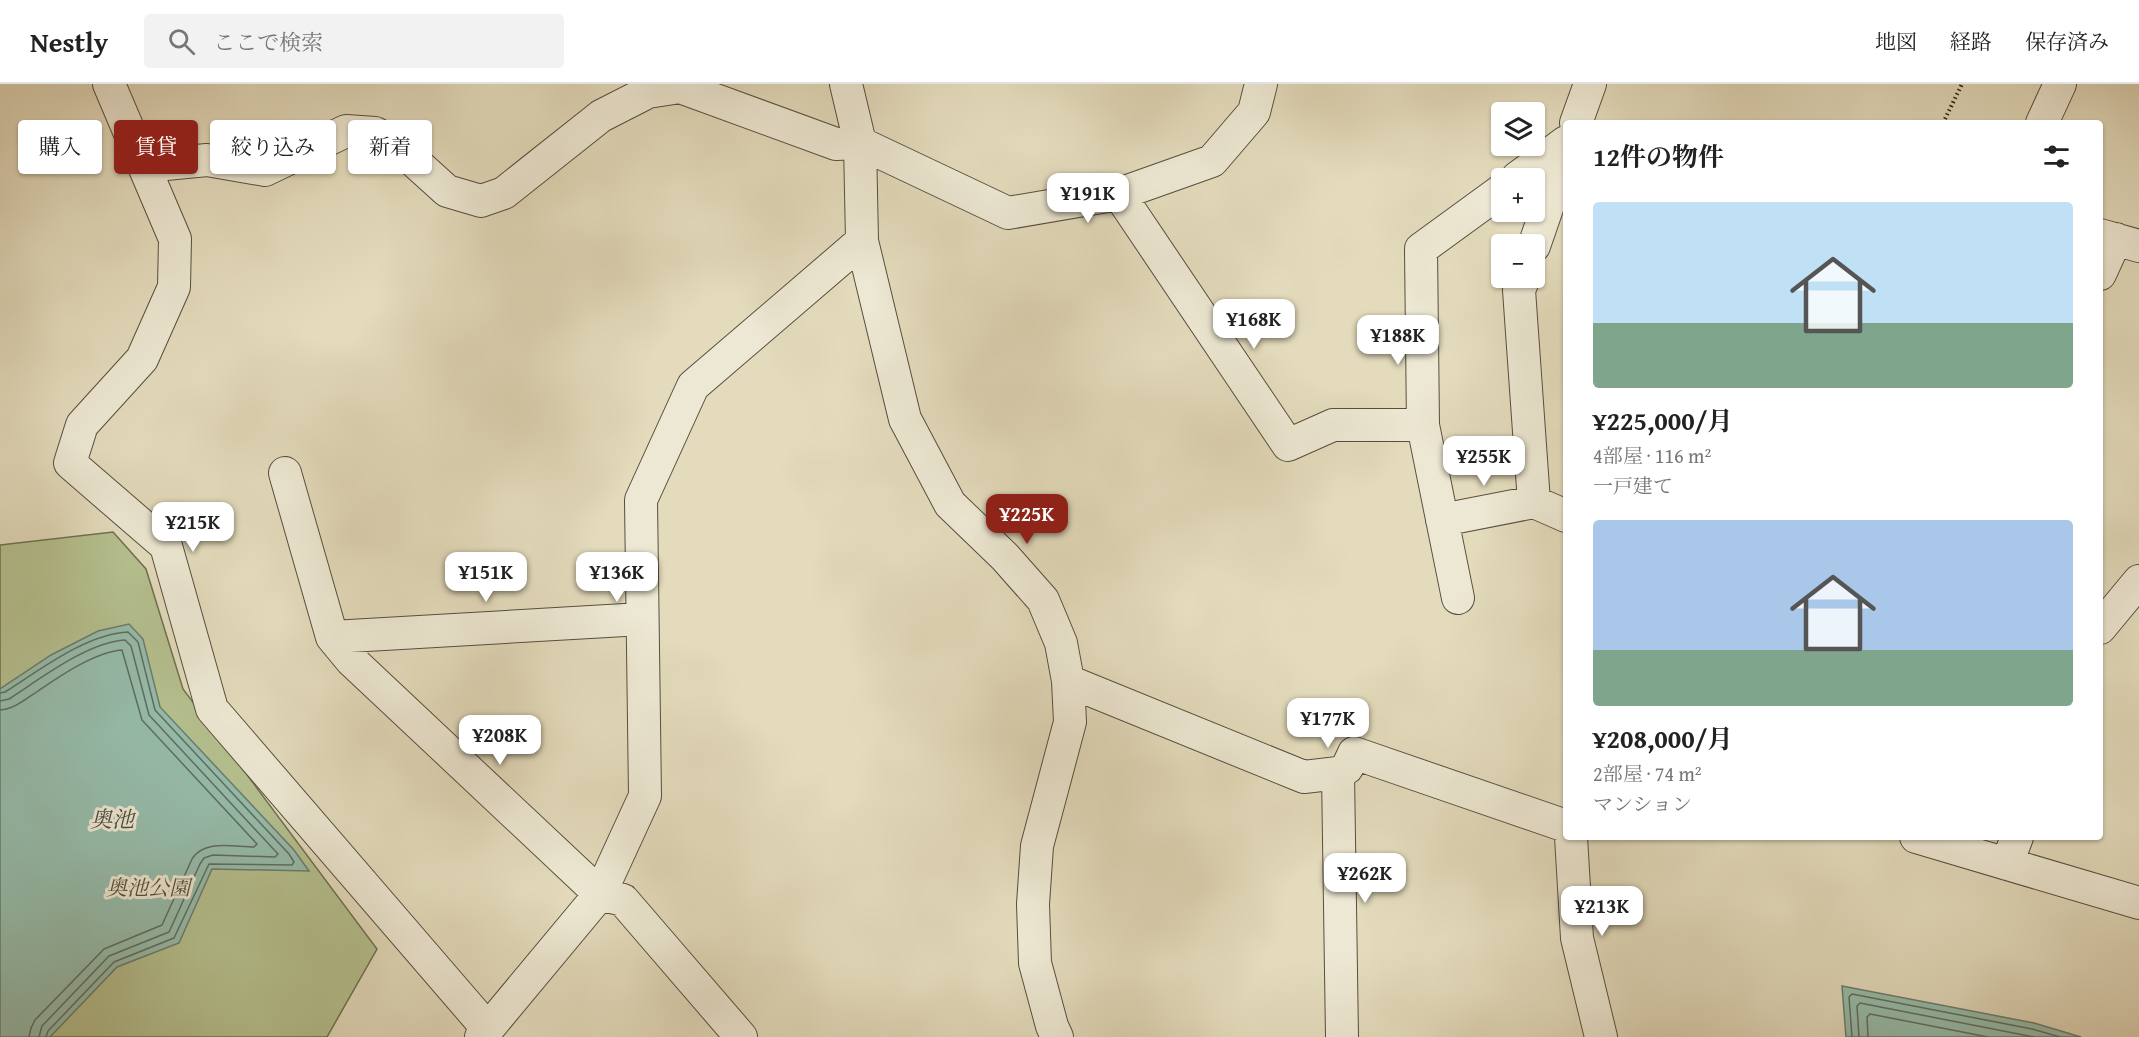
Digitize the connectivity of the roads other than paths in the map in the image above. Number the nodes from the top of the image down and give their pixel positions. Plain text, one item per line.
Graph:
1 (109, 84) edge
2 (846, 84) edge
3 (1261, 84) edge
4 (1590, 84) edge
5 (2060, 84) edge
6 (125, 120) edge
7 (1577, 120) edge
8 (2043, 120) edge
9 (860, 143) junction
10 (1563, 144) edge
11 (198, 161) edge
12 (1563, 162) edge
13 (1531, 168) edge
14 (148, 174) edge
15 (1119, 194) junction
16 (1491, 198) edge
17 (1538, 234) edge
18 (2118, 240) edge
19 (861, 241) junction
20 (2103, 268) edge
21 (1521, 288) edge
22 (1423, 425) junction
23 (285, 473) dead end
24 (1534, 502) junction
25 (1563, 515) edge
26 (1442, 520) junction
27 (2139, 580) edge
28 (1458, 598) dead end
29 (642, 619) junction
30 (2103, 624) edge
31 (332, 637) junction
32 (1068, 681) junction
33 (1338, 773) junction
34 (1563, 825) edge
35 (1571, 840) edge
36 (1938, 840) edge
37 (2012, 850) edge
38 (600, 894) junction
39 (2139, 903) edge
40 (484, 1032) edge
41 (741, 1037) edge
42 (1057, 1037) edge
43 (1342, 1037) edge
44 (1602, 1037) edge

1 - 6 street
2 - 9 street
3 - 15 street
4 - 7 street
5 - 8 street
9 - 11 street
9 - 15 street
9 - 19 street
10 - 13 street
12 - 17 street
14 - 40 street
15 - 22 street
16 - 22 street
18 - 20 street
19 - 29 street
19 - 32 street
21 - 24 street
22 - 26 street
23 - 31 street
24 - 25 street
24 - 26 street
26 - 28 street
27 - 30 street
29 - 31 street
29 - 38 street
31 - 38 street
32 - 33 street
32 - 42 street
33 - 34 street
33 - 43 street
35 - 44 street
36 - 37 street
37 - 39 street
38 - 40 street
38 - 41 street

